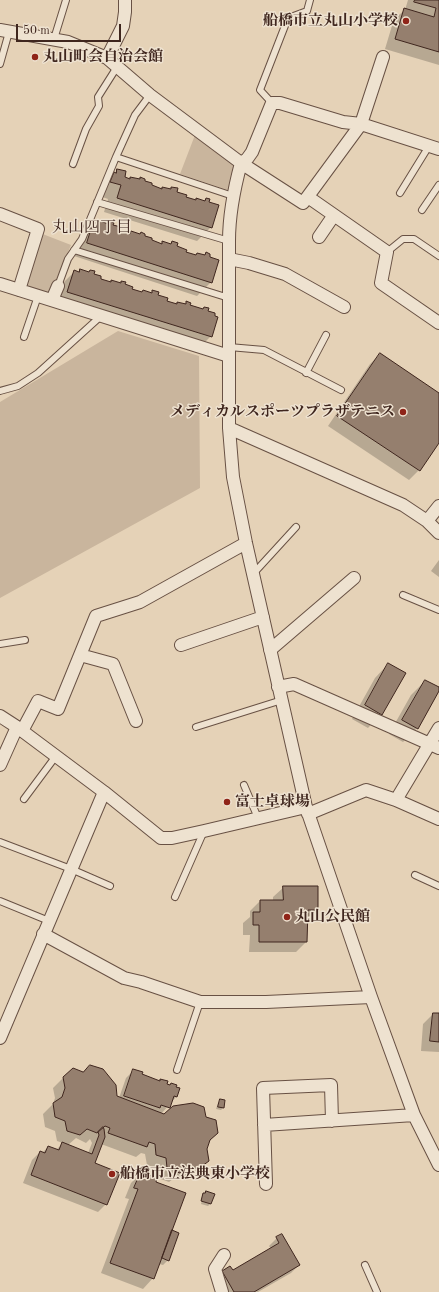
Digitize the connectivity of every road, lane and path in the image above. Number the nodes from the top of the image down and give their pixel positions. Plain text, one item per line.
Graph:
1 (66, 0) edge
2 (125, 0) edge
3 (310, 0) edge
4 (4, 31) edge
5 (54, 39) junction
6 (383, 57) dead end
7 (107, 58) junction
8 (0, 64) edge
9 (117, 67) junction
10 (150, 95) junction
11 (272, 103) junction
12 (361, 124) junction
13 (436, 146) edge
14 (116, 158) junction
15 (241, 163) junction
16 (73, 164) dead end
17 (438, 189) edge
18 (400, 193) dead end
19 (233, 196) junction
20 (308, 197) junction
21 (97, 202) junction
22 (422, 210) dead end
23 (0, 214) edge
24 (334, 215) junction
25 (319, 237) dead end
26 (229, 241) junction
27 (74, 250) junction
28 (387, 252) junction
29 (439, 256) edge
30 (229, 259) junction
31 (0, 284) edge
32 (58, 286) joint
33 (19, 290) junction
34 (38, 296) junction
35 (229, 298) junction
36 (52, 300) junction
37 (344, 307) dead end
38 (100, 316) junction
39 (439, 323) edge
40 (326, 335) dead end
41 (24, 337) dead end
42 (229, 351) junction
43 (306, 372) junction
44 (341, 390) dead end
45 (0, 391) edge
46 (230, 428) junction
47 (439, 506) edge
48 (427, 521) junction
49 (296, 527) dead end
50 (439, 533) edge
51 (246, 543) junction
52 (253, 574) junction
53 (354, 578) dead end
54 (403, 595) dead end
55 (439, 610) edge
56 (263, 617) junction
57 (25, 640) dead end
58 (0, 644) edge
59 (181, 644) dead end
60 (270, 650) junction
61 (80, 655) junction
62 (278, 687) junction
63 (282, 700) junction
64 (0, 716) edge
65 (136, 721) dead end
66 (196, 727) dead end
67 (439, 728) edge
68 (20, 729) junction
69 (434, 746) edge
70 (56, 756) junction
71 (0, 765) edge
72 (244, 785) dead end
73 (104, 792) junction
74 (24, 799) dead end
75 (396, 800) junction
76 (307, 810) junction
77 (258, 818) junction
78 (439, 818) edge
79 (204, 831) junction
80 (0, 842) edge
81 (71, 869) junction
82 (415, 876) dead end
83 (110, 886) dead end
84 (439, 886) edge
85 (175, 897) dead end
86 (0, 901) edge
87 (49, 921) junction
88 (44, 934) junction
89 (371, 996) junction
90 (200, 1002) junction
91 (0, 1038) edge
92 (177, 1070) dead end
93 (414, 1115) junction
94 (332, 1121) junction
95 (264, 1125) junction
96 (439, 1165) edge
97 (266, 1184) dead end
98 (224, 1254) dead end
99 (365, 1265) dead end
100 (222, 1292) edge
101 (376, 1292) edge

1 - 5 lane
2 - 7 street
3 - 11 lane
4 - 5 street
4 - 8 lane
5 - 7 street
6 - 12 street
7 - 9 street
9 - 10 street
9 - 16 lane
10 - 14 lane
10 - 15 street
11 - 12 street
11 - 15 street
12 - 13 street
12 - 20 street
13 - 18 lane
14 - 19 lane
14 - 21 lane
15 - 19 street
15 - 20 street
17 - 22 lane
19 - 26 street
20 - 24 street
21 - 26 lane
21 - 27 lane
23 - 33 street
24 - 25 street
24 - 28 street
26 - 30 street
27 - 32 lane
27 - 35 lane
28 - 29 lane
28 - 39 street
30 - 35 street
30 - 37 street
31 - 33 street
32 - 36 street
33 - 34 street
34 - 36 street
34 - 41 lane
35 - 42 street
36 - 38 street
38 - 42 street
38 - 45 lane
40 - 43 lane
42 - 43 lane
42 - 46 street
43 - 44 lane
46 - 48 street
46 - 51 street
47 - 48 street
48 - 50 street
49 - 52 lane
51 - 52 street
51 - 61 street
52 - 56 street
53 - 60 street
54 - 55 lane
56 - 59 street
56 - 60 street
57 - 58 lane
60 - 62 street
61 - 65 street
61 - 68 street
62 - 63 street
62 - 69 street
63 - 66 lane
63 - 76 street
64 - 68 street
67 - 69 street
68 - 70 street
68 - 71 street
69 - 75 street
70 - 73 street
70 - 74 lane
72 - 77 lane
73 - 79 street
73 - 81 street
75 - 76 street
75 - 78 street
76 - 77 street
76 - 89 street
77 - 79 street
79 - 85 lane
80 - 81 lane
81 - 83 lane
81 - 87 street
82 - 84 lane
86 - 87 lane
87 - 88 street
88 - 90 street
88 - 91 street
89 - 90 street
89 - 93 street
90 - 92 lane
93 - 94 street
93 - 96 street
94 - 95 street
94 - 95 street
95 - 97 street
98 - 100 street
99 - 101 lane

